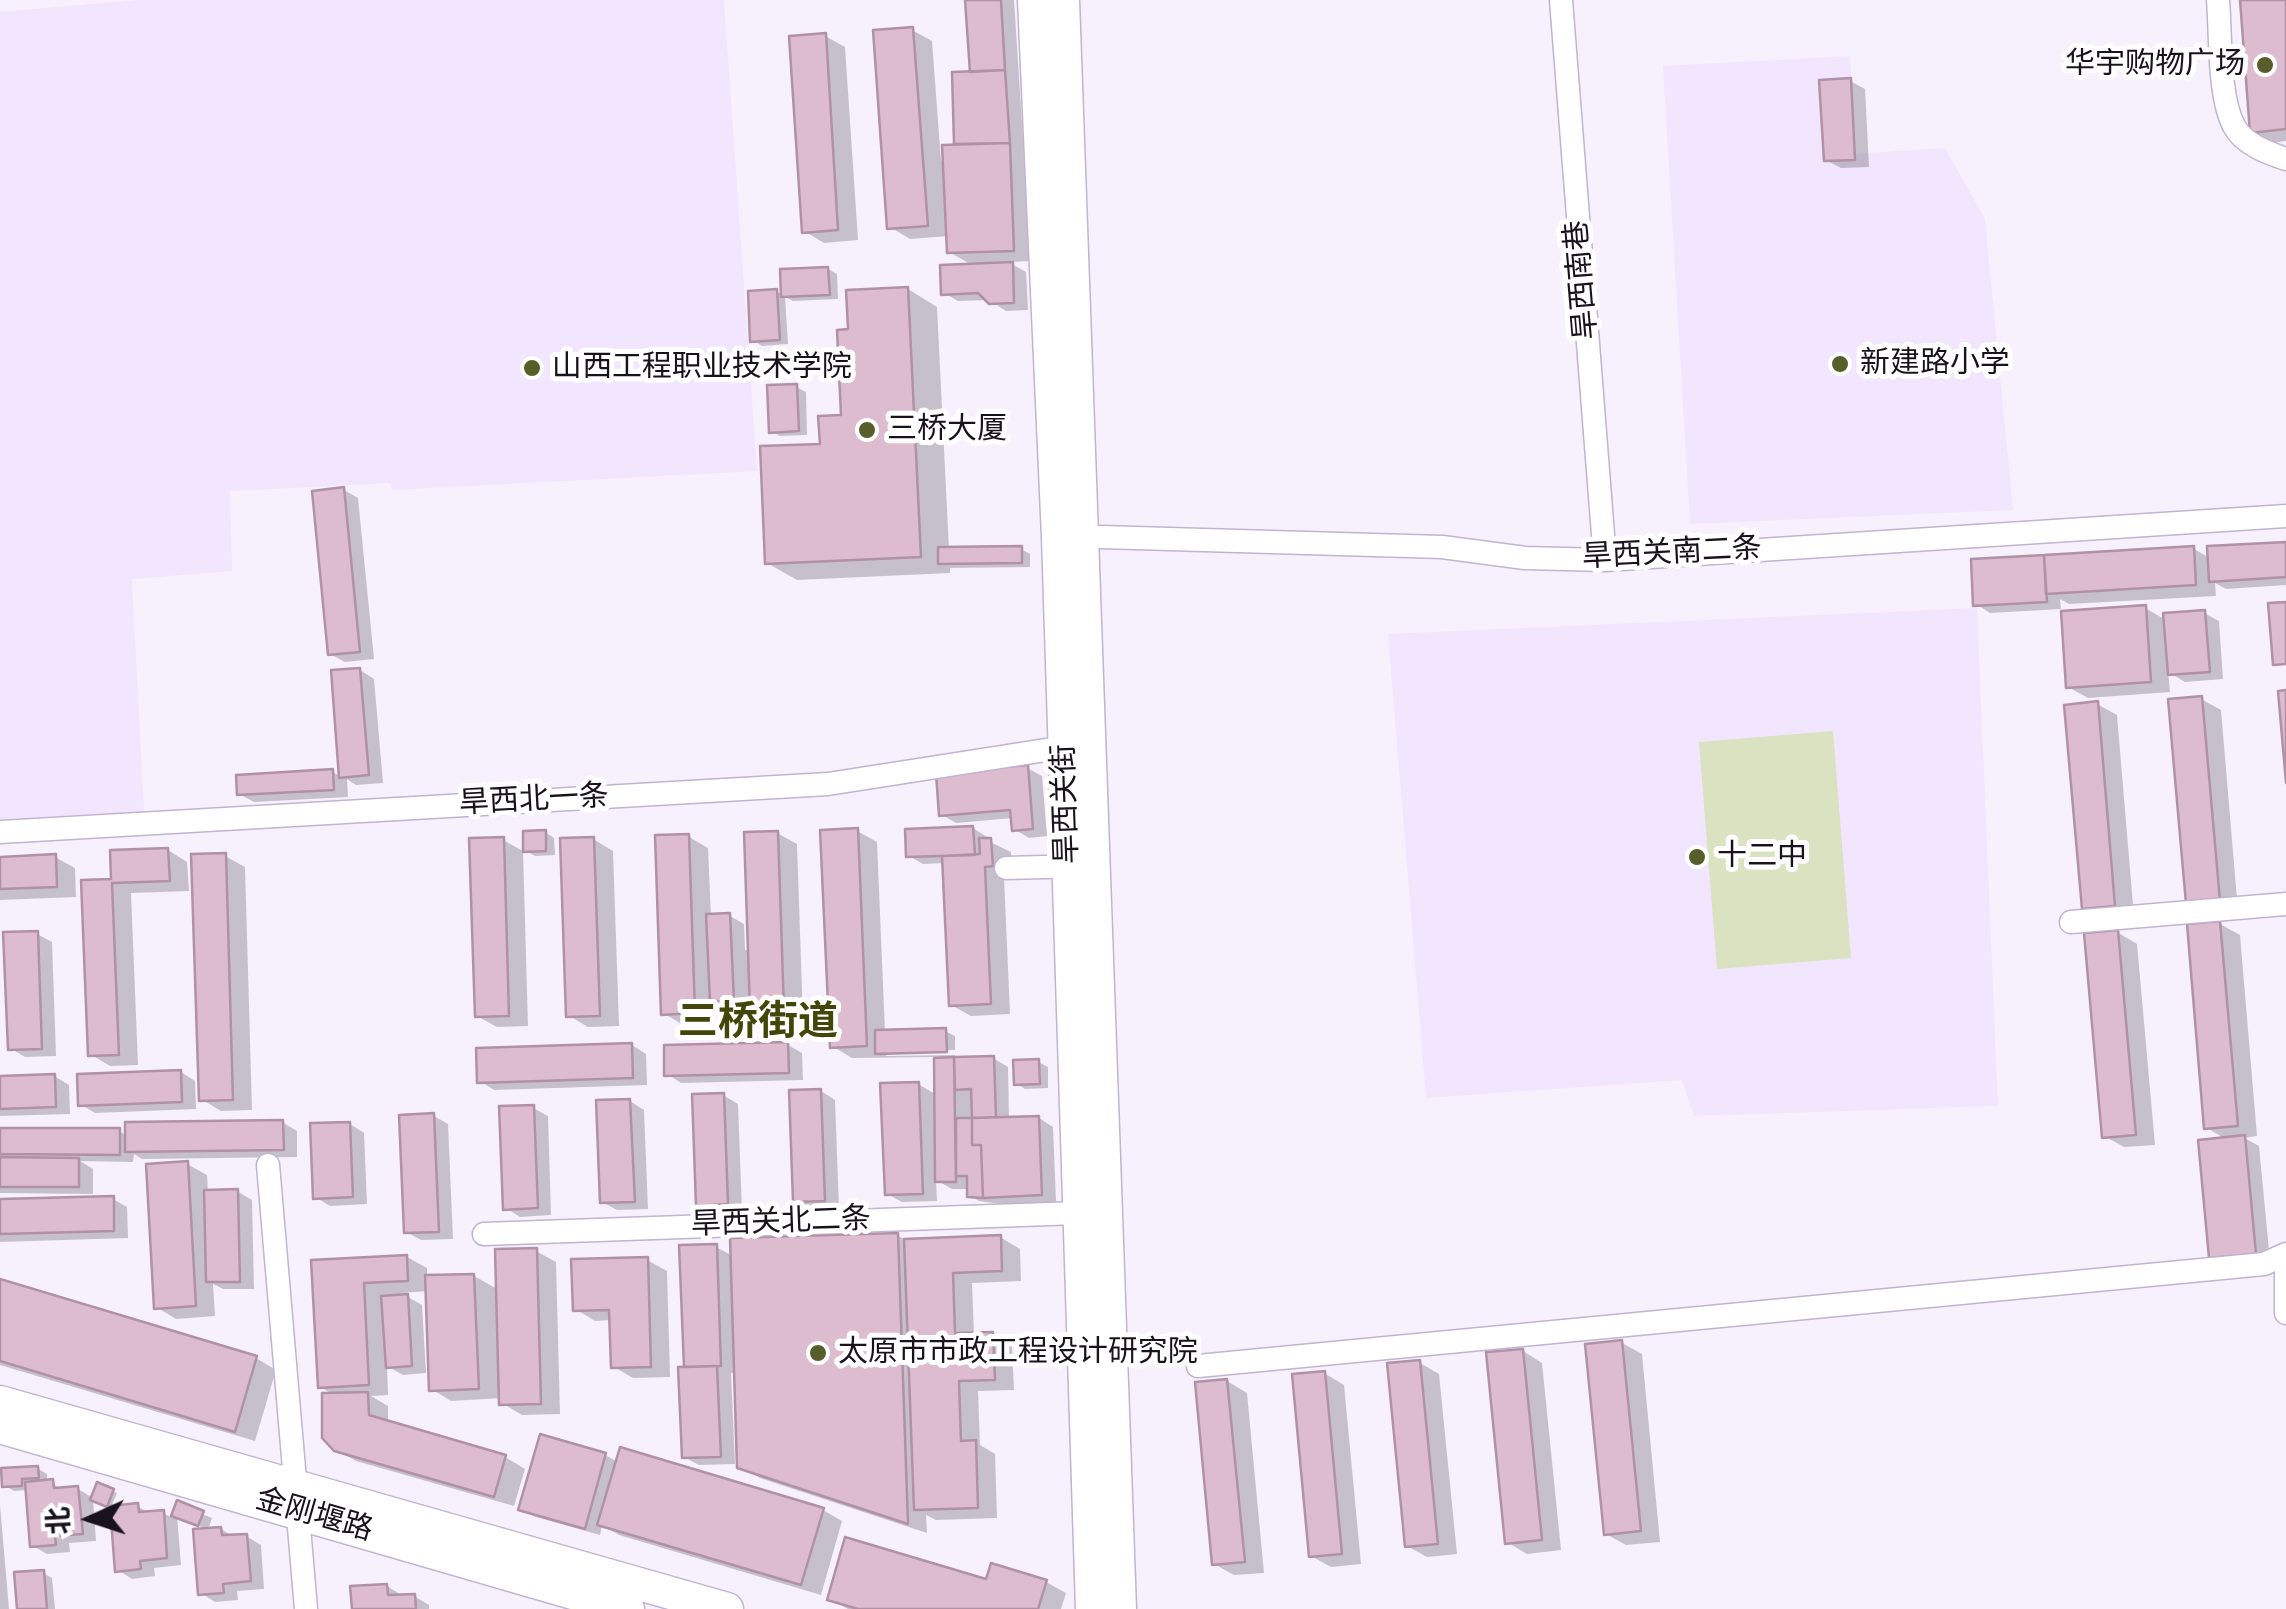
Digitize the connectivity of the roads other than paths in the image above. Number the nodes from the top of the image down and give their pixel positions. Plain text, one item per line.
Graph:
1 (1034, 0) edge
2 (1063, 0) edge
3 (1561, 0) edge
4 (2218, 0) edge
5 (2286, 160) edge
6 (2286, 516) edge
7 (1071, 536) junction
8 (1605, 560) junction
9 (1065, 746) junction
10 (0, 832) edge
11 (1082, 866) junction
12 (1006, 868) dead end
13 (2286, 904) edge
14 (2072, 922) dead end
15 (268, 1165) dead end
16 (1078, 1213) junction
17 (484, 1234) dead end
18 (2286, 1254) edge
19 (2286, 1266) edge
20 (2286, 1313) edge
21 (1198, 1366) dead end
22 (0, 1402) edge
23 (0, 1427) edge
24 (296, 1498) junction
25 (306, 1609) edge
26 (628, 1609) edge
27 (727, 1609) edge
28 (1092, 1609) edge
29 (1120, 1609) edge

1 - 7 main road, 旱西关街
2 - 7 main road, 旱西关街
3 - 8 street, 旱西南巷
4 - 5 street
6 - 8 street, 旱西关南二条
7 - 8 street, 旱西关南二条
7 - 9 main road, 旱西关街
7 - 11 main road, 旱西关街
9 - 10 street, 旱西北一条
9 - 11 main road, 旱西关街
11 - 12 street
11 - 16 main road, 旱西关街
11 - 29 main road, 旱西关街
13 - 14 street
15 - 24 street
16 - 17 street, 旱西关北二条
16 - 28 main road, 旱西关街
18 - 21 street
19 - 20 street
22 - 24 main road
23 - 24 main road, 金刚堰路
24 - 25 street
24 - 26 main road, 金刚堰路
24 - 27 main road

